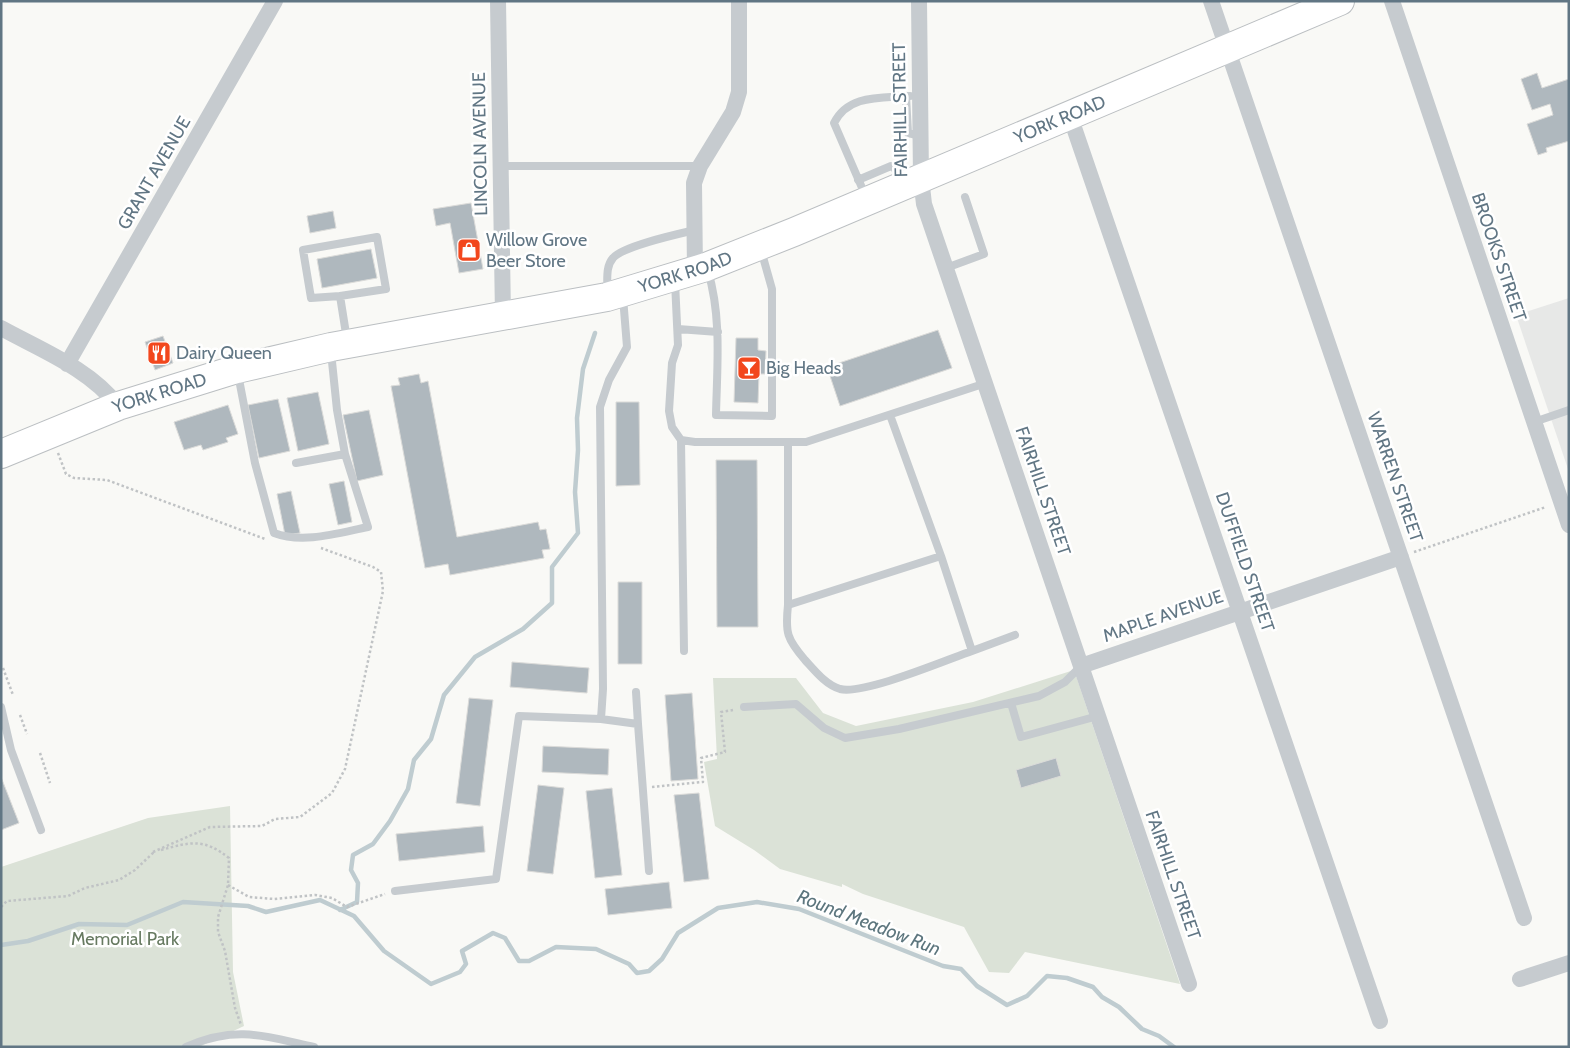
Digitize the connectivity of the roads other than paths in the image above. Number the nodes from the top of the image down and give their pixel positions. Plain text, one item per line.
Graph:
1 (275, 1) edge
2 (498, 1) edge
3 (739, 1) edge
4 (919, 1) edge
5 (1211, 1) edge
6 (1340, 1) edge
7 (1392, 1) edge
8 (1228, 49) junction
9 (913, 96) junction
10 (1070, 116) junction
11 (500, 166) junction
12 (700, 166) junction
13 (912, 182) junction
14 (863, 190) junction
15 (966, 198) dead end
16 (695, 230) junction
17 (760, 246) junction
18 (946, 268) junction
19 (692, 272) junction
20 (615, 295) junction
21 (340, 296) junction
22 (503, 316) junction
23 (1, 328) edge
24 (678, 329) junction
25 (718, 332) junction
26 (339, 346) junction
27 (67, 364) junction
28 (237, 369) junction
29 (986, 383) junction
30 (118, 406) junction
31 (1569, 410) edge
32 (890, 415) junction
33 (1534, 422) junction
34 (681, 440) junction
35 (788, 442) junction
36 (1, 454) edge
37 (345, 454) junction
38 (296, 463) dead end
39 (1569, 525) edge
40 (941, 556) junction
41 (1401, 557) junction
42 (788, 605) junction
43 (1241, 610) junction
44 (1015, 635) dead end
45 (684, 651) dead end
46 (972, 651) junction
47 (1081, 666) junction
48 (636, 692) dead end
49 (1011, 703) junction
50 (1, 707) edge
51 (744, 707) road end
52 (1098, 716) junction
53 (601, 719) junction
54 (638, 724) junction
55 (5, 740) edge
56 (41, 830) dead end
57 (649, 872) dead end
58 (395, 891) road end
59 (1524, 918) dead end
60 (1569, 963) edge
61 (1520, 979) dead end
62 (1189, 984) dead end
63 (1380, 1021) dead end
64 (186, 1047) edge
65 (314, 1047) edge

1 - 27 street, GRANT AVENUE
2 - 11 street, LINCOLN AVENUE
3 - 12 street
4 - 9 street, FAIRHILL STREET
5 - 8 street, WARREN STREET
6 - 8 highway, YORK ROAD
7 - 33 street, BROOKS STREET
8 - 10 highway, YORK ROAD
8 - 41 street, WARREN STREET
9 - 13 street, FAIRHILL STREET
9 - 14 lane
10 - 13 highway, YORK ROAD
10 - 43 street, DUFFIELD STREET
11 - 12 lane
11 - 22 street, LINCOLN AVENUE
12 - 16 street
13 - 14 highway, YORK ROAD
13 - 18 street, FAIRHILL STREET
14 - 17 highway, YORK ROAD
15 - 18 lane
16 - 19 street
16 - 20 lane
17 - 19 highway, YORK ROAD
17 - 25 lane
18 - 29 street, FAIRHILL STREET
19 - 20 highway, YORK ROAD
19 - 24 lane
19 - 25 lane
20 - 22 highway, YORK ROAD
20 - 53 lane
21 - 21 lane
21 - 26 lane
22 - 26 highway, YORK ROAD
23 - 27 street
24 - 25 lane
24 - 34 lane
26 - 28 highway, YORK ROAD
26 - 37 lane
27 - 30 street
28 - 30 highway, YORK ROAD
28 - 37 lane
29 - 32 lane
29 - 47 street, FAIRHILL STREET
30 - 36 highway, YORK ROAD
31 - 33 lane
32 - 35 lane
32 - 40 lane
33 - 39 street, BROOKS STREET
34 - 35 lane
34 - 45 lane
35 - 42 lane
37 - 38 lane
40 - 42 lane
40 - 46 lane
41 - 43 street, MAPLE AVENUE
41 - 59 street, WARREN STREET
42 - 46 lane
43 - 47 street, MAPLE AVENUE
43 - 63 street, DUFFIELD STREET
44 - 46 lane
47 - 49 lane
47 - 52 street, FAIRHILL STREET
48 - 54 lane
49 - 51 lane
49 - 52 lane
50 - 55 lane
52 - 62 street, FAIRHILL STREET
53 - 54 lane
53 - 58 lane
54 - 57 lane
55 - 56 lane
60 - 61 street
64 - 65 lane

